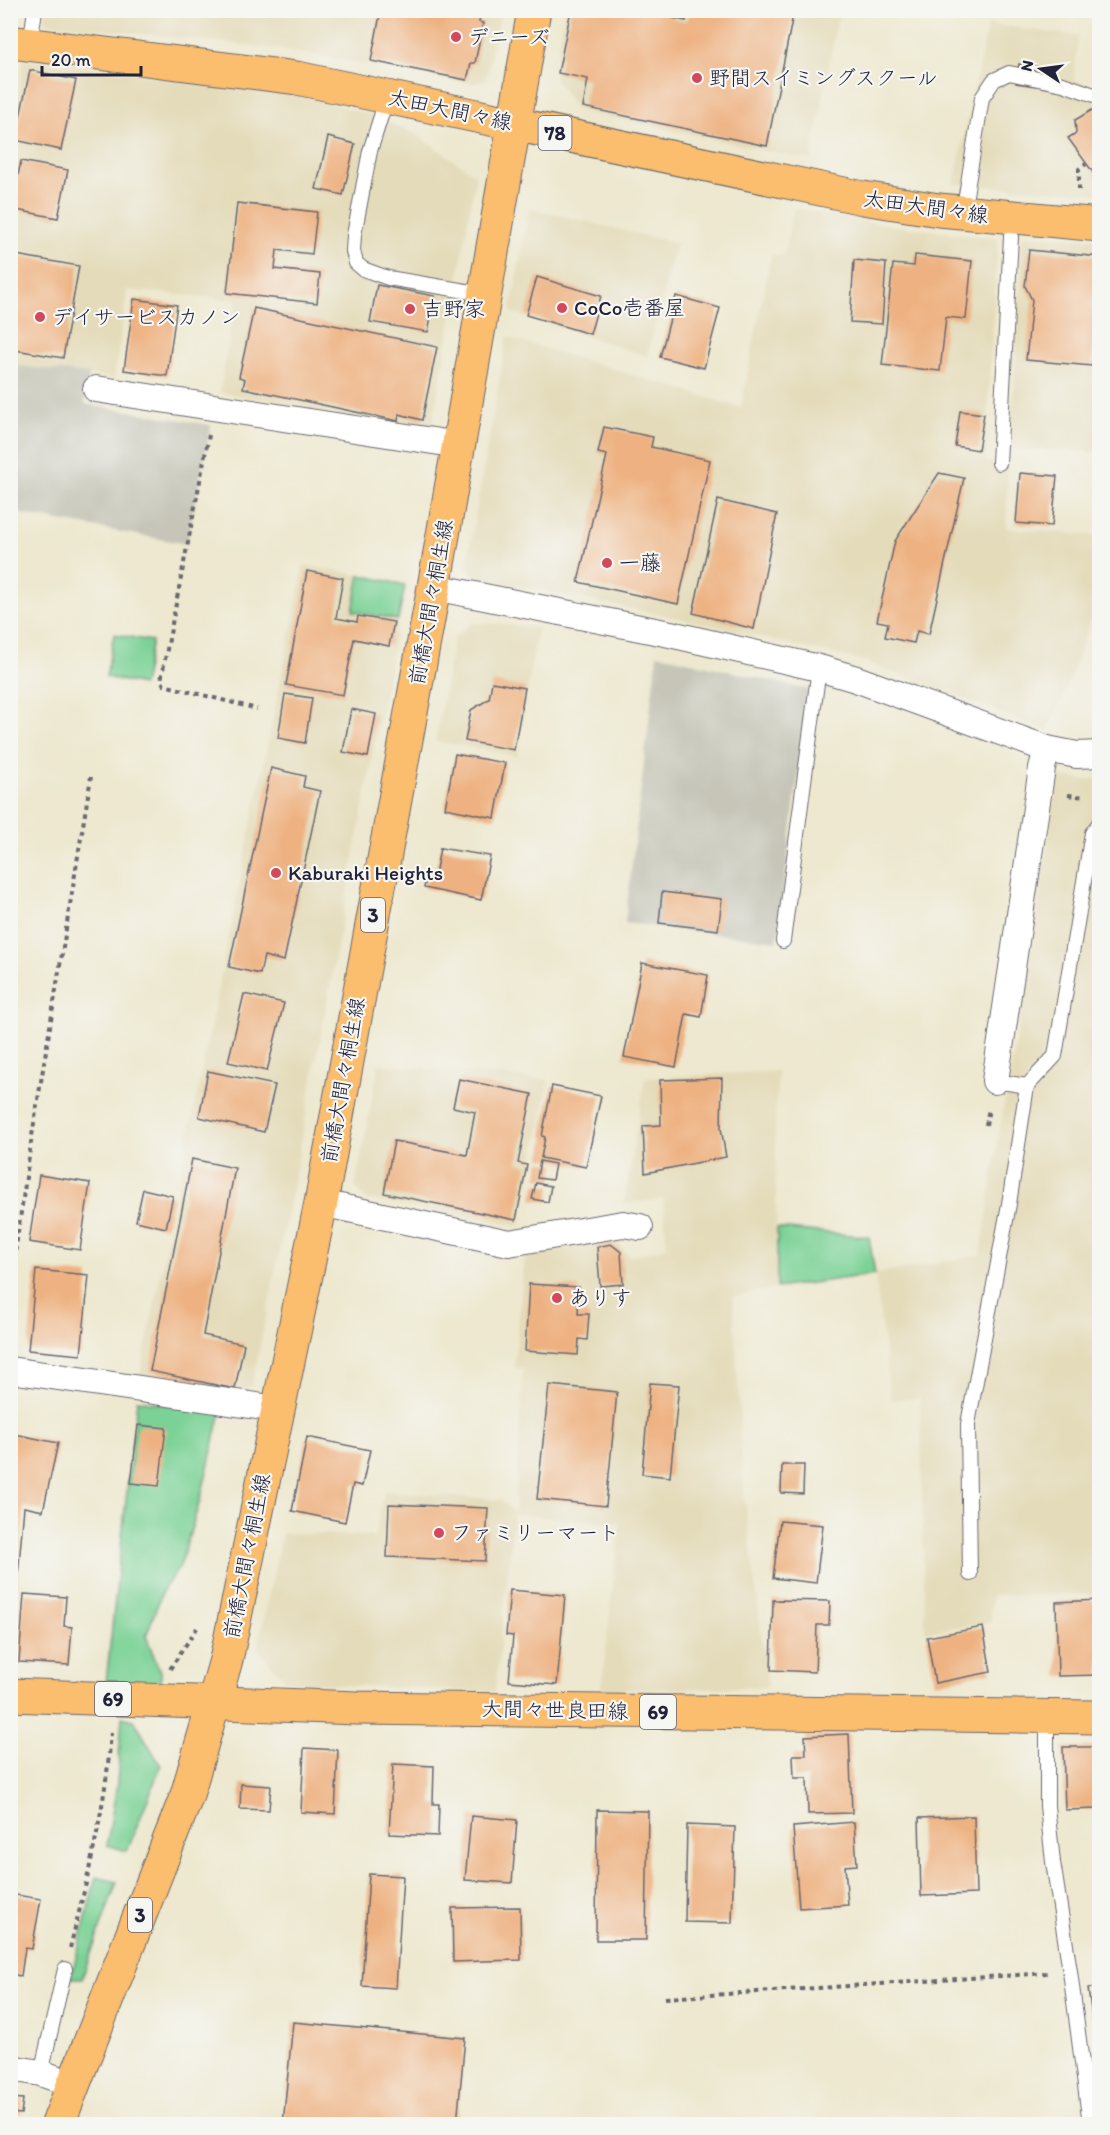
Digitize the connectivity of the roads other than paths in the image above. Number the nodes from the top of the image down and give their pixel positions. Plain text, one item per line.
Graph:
1 (35, 10) edge
2 (534, 10) edge
3 (20, 43) edge
4 (387, 97) junction
5 (1100, 97) edge
6 (516, 124) junction
7 (1089, 212) edge
8 (963, 213) junction
9 (1012, 218) junction
10 (485, 294) junction
11 (96, 389) dead end
12 (459, 445) junction
13 (999, 463) dead end
14 (434, 587) junction
15 (819, 668) junction
16 (1047, 749) junction
17 (1100, 754) edge
18 (1100, 822) edge
19 (783, 941) dead end
20 (995, 1081) joint
21 (1028, 1086) junction
22 (321, 1203) junction
23 (640, 1227) dead end
24 (10, 1370) edge
25 (277, 1409) junction
26 (970, 1574) dead end
27 (10, 1695) edge
28 (216, 1703) junction
29 (1047, 1717) junction
30 (1100, 1717) edge
31 (65, 1969) road end
32 (10, 2068) edge
33 (41, 2073) junction
34 (74, 2085) junction
35 (58, 2124) edge
36 (1090, 2124) edge

1 - 3 lane
2 - 6 main road, 前橋大間々桐生線 / 3
3 - 4 main road, 太田大間々線 / 78
4 - 6 main road, 太田大間々線 / 78
4 - 10 lane
5 - 8 lane
6 - 8 main road, 太田大間々線 / 78
6 - 10 main road, 前橋大間々桐生線 / 3
7 - 9 main road, 太田大間々線 / 78
8 - 9 main road, 太田大間々線 / 78
9 - 13 lane
10 - 12 main road, 前橋大間々桐生線 / 3
11 - 12 street
12 - 14 main road, 前橋大間々桐生線 / 3
14 - 15 street
14 - 22 main road, 前橋大間々桐生線 / 3
15 - 16 street
15 - 19 lane
16 - 17 street
16 - 20 street
18 - 21 lane
20 - 21 lane
21 - 26 lane
22 - 23 street
22 - 25 main road, 前橋大間々桐生線 / 3
24 - 25 street
25 - 28 main road, 前橋大間々桐生線 / 3
27 - 28 main road, 大間々世良田線 / 69
28 - 29 main road, 大間々世良田線 / 69
28 - 34 main road, 前橋大間々桐生線 / 3
29 - 30 main road, 大間々世良田線 / 69
29 - 36 lane
31 - 33 lane
32 - 33 street
33 - 34 street
34 - 35 main road, 前橋大間々桐生線 / 3

